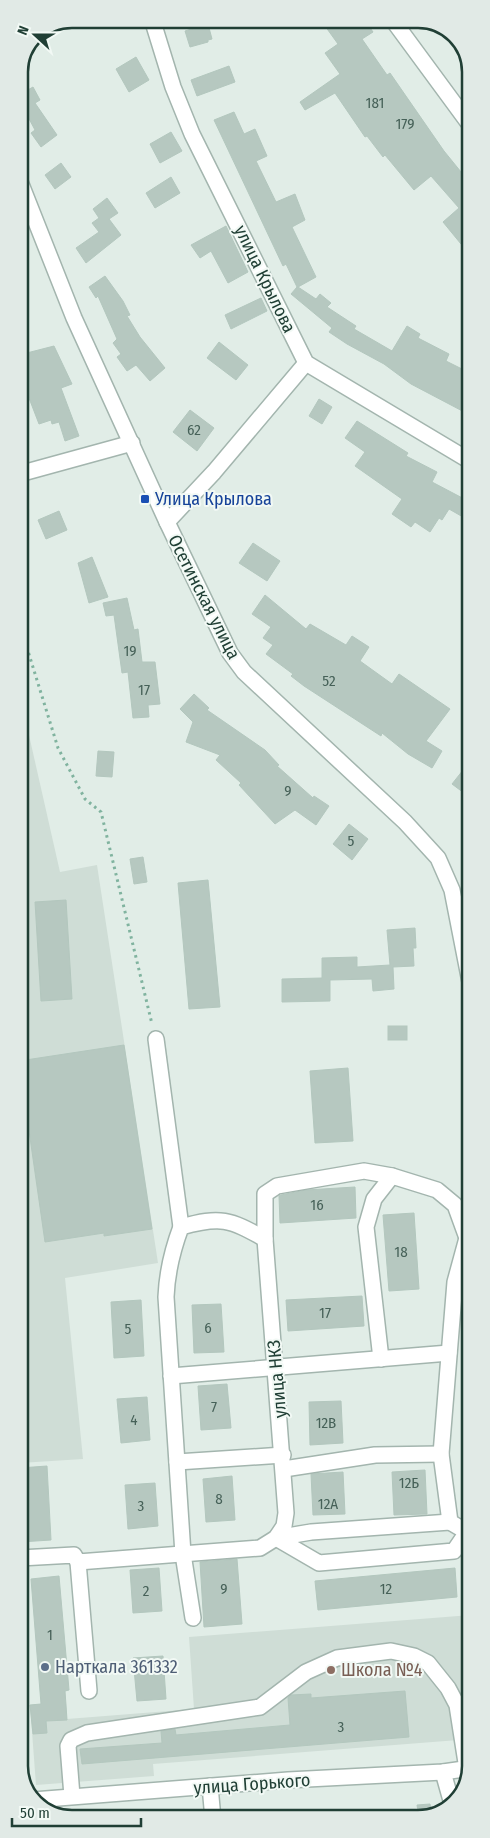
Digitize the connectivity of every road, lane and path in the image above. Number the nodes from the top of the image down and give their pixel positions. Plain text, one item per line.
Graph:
1 (155, 28) edge
2 (399, 28) edge
3 (462, 114) edge
4 (28, 202) edge
5 (306, 363) junction
6 (132, 443) junction
7 (462, 456) edge
8 (28, 472) edge
9 (167, 522) junction
10 (28, 651) edge
11 (462, 906) edge
12 (156, 1040) joint
13 (392, 1176) junction
14 (462, 1222) edge
15 (182, 1227) junction
16 (264, 1239) junction
17 (462, 1260) edge
18 (449, 1353) junction
19 (381, 1359) junction
20 (276, 1368) junction
21 (171, 1376) junction
22 (442, 1454) junction
23 (177, 1462) junction
24 (284, 1462) junction
25 (450, 1522) junction
26 (462, 1528) edge
27 (276, 1538) junction
28 (462, 1541) edge
29 (183, 1554) junction
30 (28, 1557) edge
31 (78, 1562) junction
32 (193, 1618) dead end
33 (89, 1691) dead end
34 (462, 1731) edge
35 (462, 1769) edge
36 (443, 1772) junction
37 (210, 1786) junction
38 (72, 1796) junction
39 (450, 1798) edge
40 (41, 1799) edge
41 (212, 1810) edge

1 - 5 street, улица Крылова
2 - 3 street
4 - 6 street, Осетинская улица
5 - 7 street
5 - 9 street
6 - 8 street
6 - 9 street, Осетинская улица
9 - 11 street, Осетинская улица
10 - 12 path
12 - 15 street
13 - 14 street, улица НКЗ
13 - 16 street, улица НКЗ
13 - 19 street
15 - 16 street
15 - 21 street
16 - 20 street, улица НКЗ
17 - 18 street
18 - 19 street
18 - 22 street
19 - 20 street
20 - 21 street
20 - 24 street, улица НКЗ
21 - 23 street
22 - 24 street
22 - 25 street
23 - 24 street
23 - 29 street
24 - 27 street, улица НКЗ
25 - 26 street
25 - 27 street
27 - 28 street
27 - 29 street
29 - 31 street
29 - 32 street
30 - 31 street
31 - 33 street
34 - 38 street
35 - 36 street, улица Горького
36 - 37 street, улица Горького
36 - 39 street
37 - 38 street, улица Горького
37 - 41 street
38 - 40 street, улица Горького

